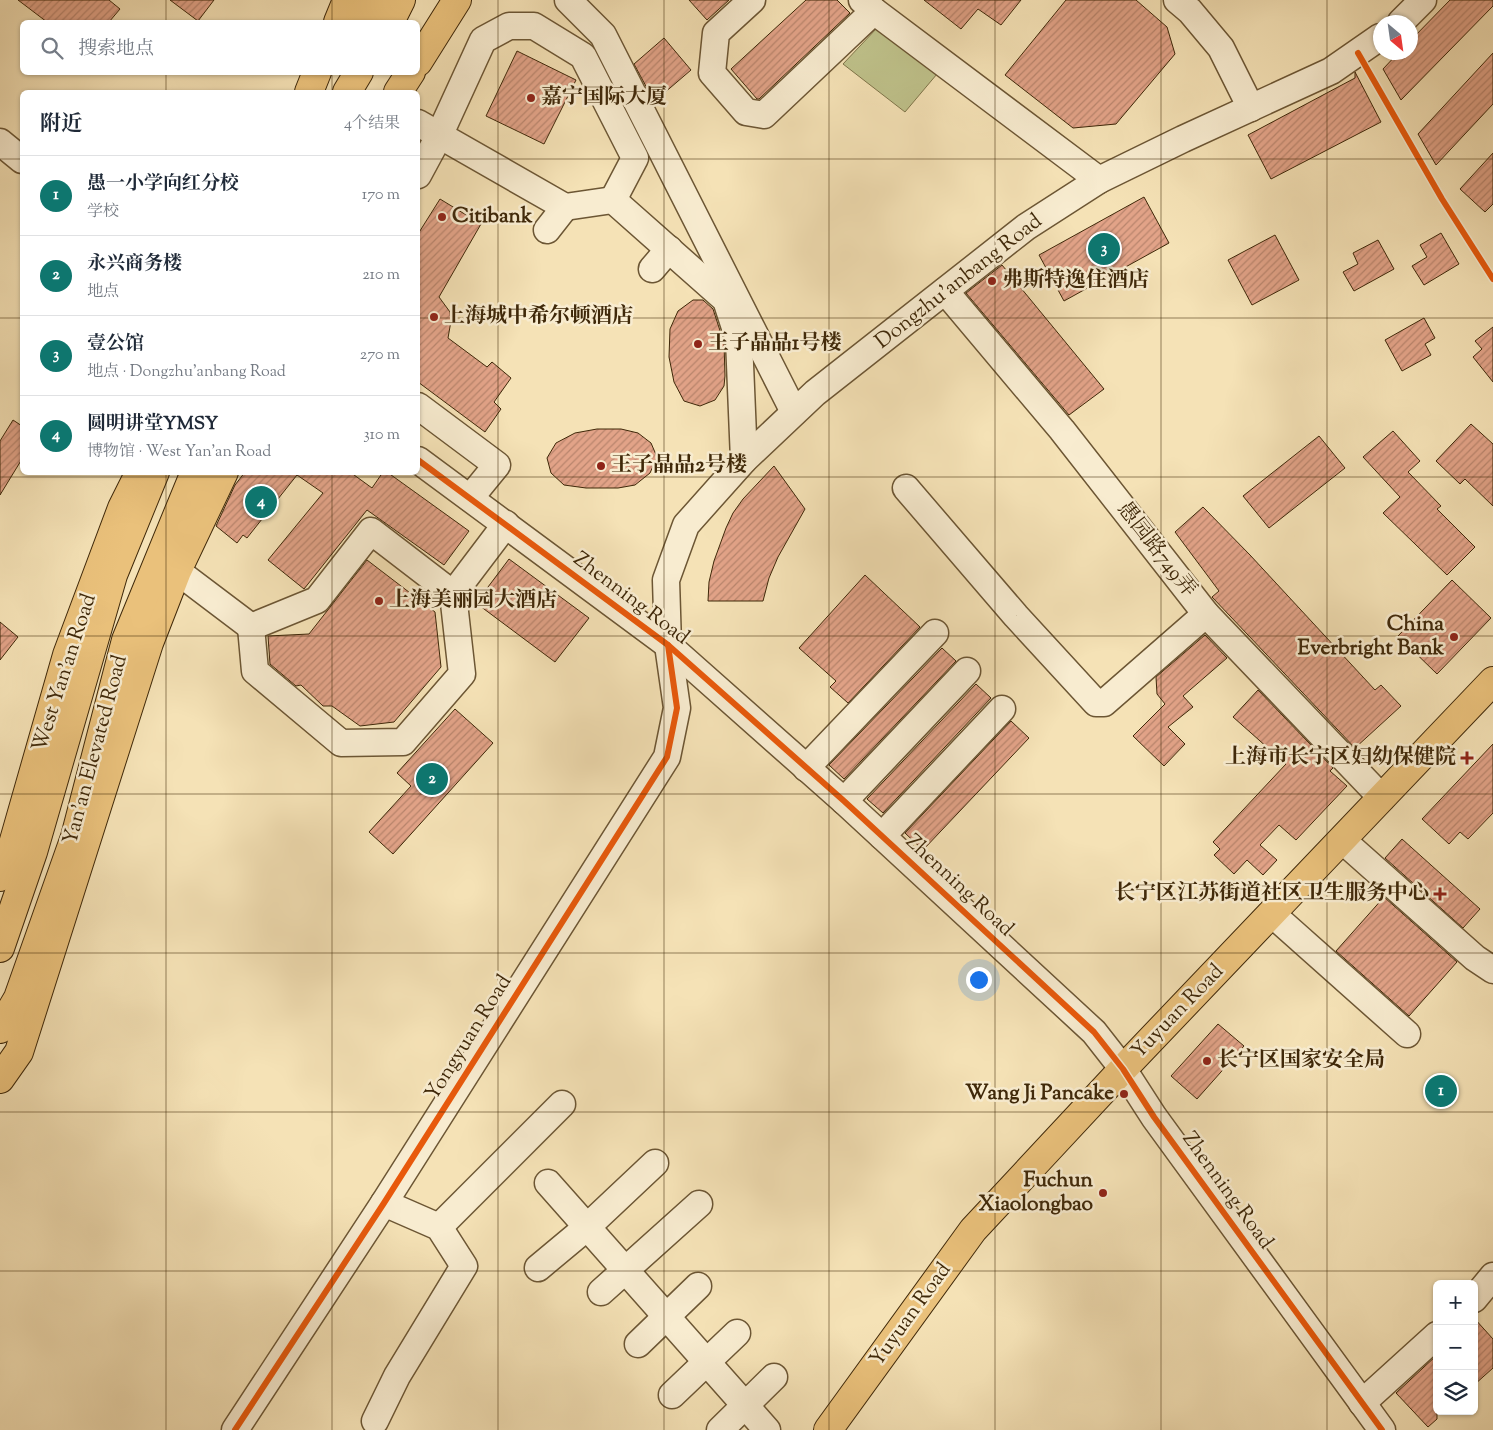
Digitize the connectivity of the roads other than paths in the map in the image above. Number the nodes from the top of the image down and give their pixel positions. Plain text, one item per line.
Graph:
1 (347, 0) edge
2 (370, 0) edge
3 (384, 0) edge
4 (401, 0) edge
5 (435, 0) edge
6 (444, 0) edge
7 (458, 0) edge
8 (568, 0) edge
9 (752, 0) edge
10 (1177, 0) edge
11 (1423, 0) edge
12 (868, 6) edge
13 (1408, 15) edge
14 (339, 20) edge
15 (363, 20) edge
16 (376, 20) edge
17 (391, 20) edge
18 (420, 33) edge
19 (934, 35) dead end
20 (1373, 42) edge
21 (420, 57) edge
22 (420, 59) edge
23 (316, 75) edge
24 (343, 75) edge
25 (350, 75) edge
26 (358, 75) edge
27 (398, 75) edge
28 (410, 75) edge
29 (411, 75) edge
30 (964, 78) junction
31 (310, 90) edge
32 (338, 90) edge
33 (342, 90) edge
34 (348, 90) edge
35 (391, 90) edge
36 (399, 90) edge
37 (405, 90) edge
38 (1251, 108) junction
39 (428, 129) edge
40 (0, 142) edge
41 (20, 158) edge
42 (420, 166) edge
43 (1099, 180) junction
44 (614, 200) junction
45 (565, 207) junction
46 (547, 230) dead end
47 (669, 249) junction
48 (652, 269) dead end
49 (944, 291) junction
50 (420, 407) edge
51 (794, 412) junction
52 (744, 460) junction
53 (420, 461) edge
54 (138, 475) edge
55 (154, 475) edge
56 (194, 475) edge
57 (223, 475) edge
58 (906, 488) dead end
59 (470, 498) junction
60 (506, 524) junction
61 (177, 571) junction
62 (453, 594) junction
63 (1206, 614) junction
64 (251, 627) junction
65 (935, 633) dead end
66 (668, 645) junction
67 (967, 671) dead end
68 (1493, 681) edge
69 (1002, 709) dead end
70 (806, 768) junction
71 (1382, 798) junction
72 (844, 801) junction
73 (882, 836) junction
74 (1342, 840) junction
75 (6, 842) edge
76 (0, 876) edge
77 (1272, 914) junction
78 (0, 948) edge
79 (1484, 964) edge
80 (0, 1029) edge
81 (1407, 1034) dead end
82 (1123, 1069) junction
83 (0, 1079) edge
84 (562, 1104) dead end
85 (655, 1163) dead end
86 (548, 1182) dead end
87 (384, 1203) junction
88 (699, 1204) dead end
89 (439, 1227) junction
90 (586, 1228) junction
91 (538, 1268) dead end
92 (625, 1271) junction
93 (1493, 1276) edge
94 (698, 1286) dead end
95 (601, 1292) dead end
96 (1478, 1294) edge
97 (666, 1316) junction
98 (737, 1333) dead end
99 (1433, 1339) edge
100 (638, 1344) dead end
101 (706, 1362) junction
102 (774, 1376) dead end
103 (672, 1395) dead end
104 (1362, 1403) junction
105 (745, 1405) junction
106 (375, 1421) dead end
107 (235, 1430) edge
108 (720, 1430) edge
109 (767, 1430) edge
110 (828, 1430) edge
111 (1382, 1430) edge

1 - 14 main road
2 - 15 main road
3 - 16 main road
4 - 17 main road
5 - 18 main road
6 - 21 main road
7 - 22 main road
8 - 51 street
9 - 12 street
10 - 38 street
11 - 13 street
12 - 30 street
19 - 30 street
20 - 38 street, Dongzhu'anbang Road
23 - 31 main road
24 - 32 main road
25 - 33 main road
26 - 34 main road
27 - 35 main road
28 - 36 main road
29 - 37 main road
30 - 43 street
38 - 43 street, Dongzhu'anbang Road
39 - 42 street
39 - 44 street
39 - 45 street
40 - 41 street
43 - 49 street, Dongzhu'anbang Road
44 - 45 street
44 - 47 street
45 - 46 street
47 - 48 street
47 - 52 street
49 - 51 street, Dongzhu'anbang Road
49 - 63 street, 愚园路749弄
50 - 59 street
51 - 52 street, Dongzhu'anbang Road
52 - 66 street, Dongzhu'anbang Road
53 - 59 street, Zhenning Road
54 - 75 main road, West Yan'an Road
55 - 78 main road, Yan'an Elevated Road
56 - 80 main road, Yan'an Elevated Road
57 - 61 main road
58 - 63 street
59 - 60 street, Zhenning Road
60 - 62 street
60 - 66 street, Zhenning Road
61 - 64 street
61 - 83 main road
62 - 64 street
62 - 64 street
63 - 71 street, 愚园路749弄
65 - 70 street
66 - 70 street, Zhenning Road
66 - 87 street, Yongyuan Road
67 - 72 street
68 - 71 main road, Yuyuan Road
69 - 73 street
70 - 72 street, Zhenning Road
71 - 74 main road, Yuyuan Road
72 - 73 street, Zhenning Road
73 - 82 street, Zhenning Road
74 - 77 main road, Yuyuan Road
74 - 79 street
75 - 76 main road, West Yan'an Road
77 - 81 street
77 - 82 main road, Yuyuan Road
82 - 104 street, Zhenning Road
82 - 110 main road, Yuyuan Road
84 - 89 street
85 - 90 street
86 - 90 street
87 - 89 street
87 - 107 street, Yongyuan Road
88 - 92 street
89 - 106 street
90 - 91 street
90 - 92 street
92 - 95 street
92 - 97 street
93 - 96 street
94 - 97 street
97 - 100 street
97 - 101 street
98 - 101 street
99 - 104 street
101 - 103 street
101 - 105 street
102 - 105 street
104 - 111 street, Zhenning Road
105 - 108 street
105 - 109 street

